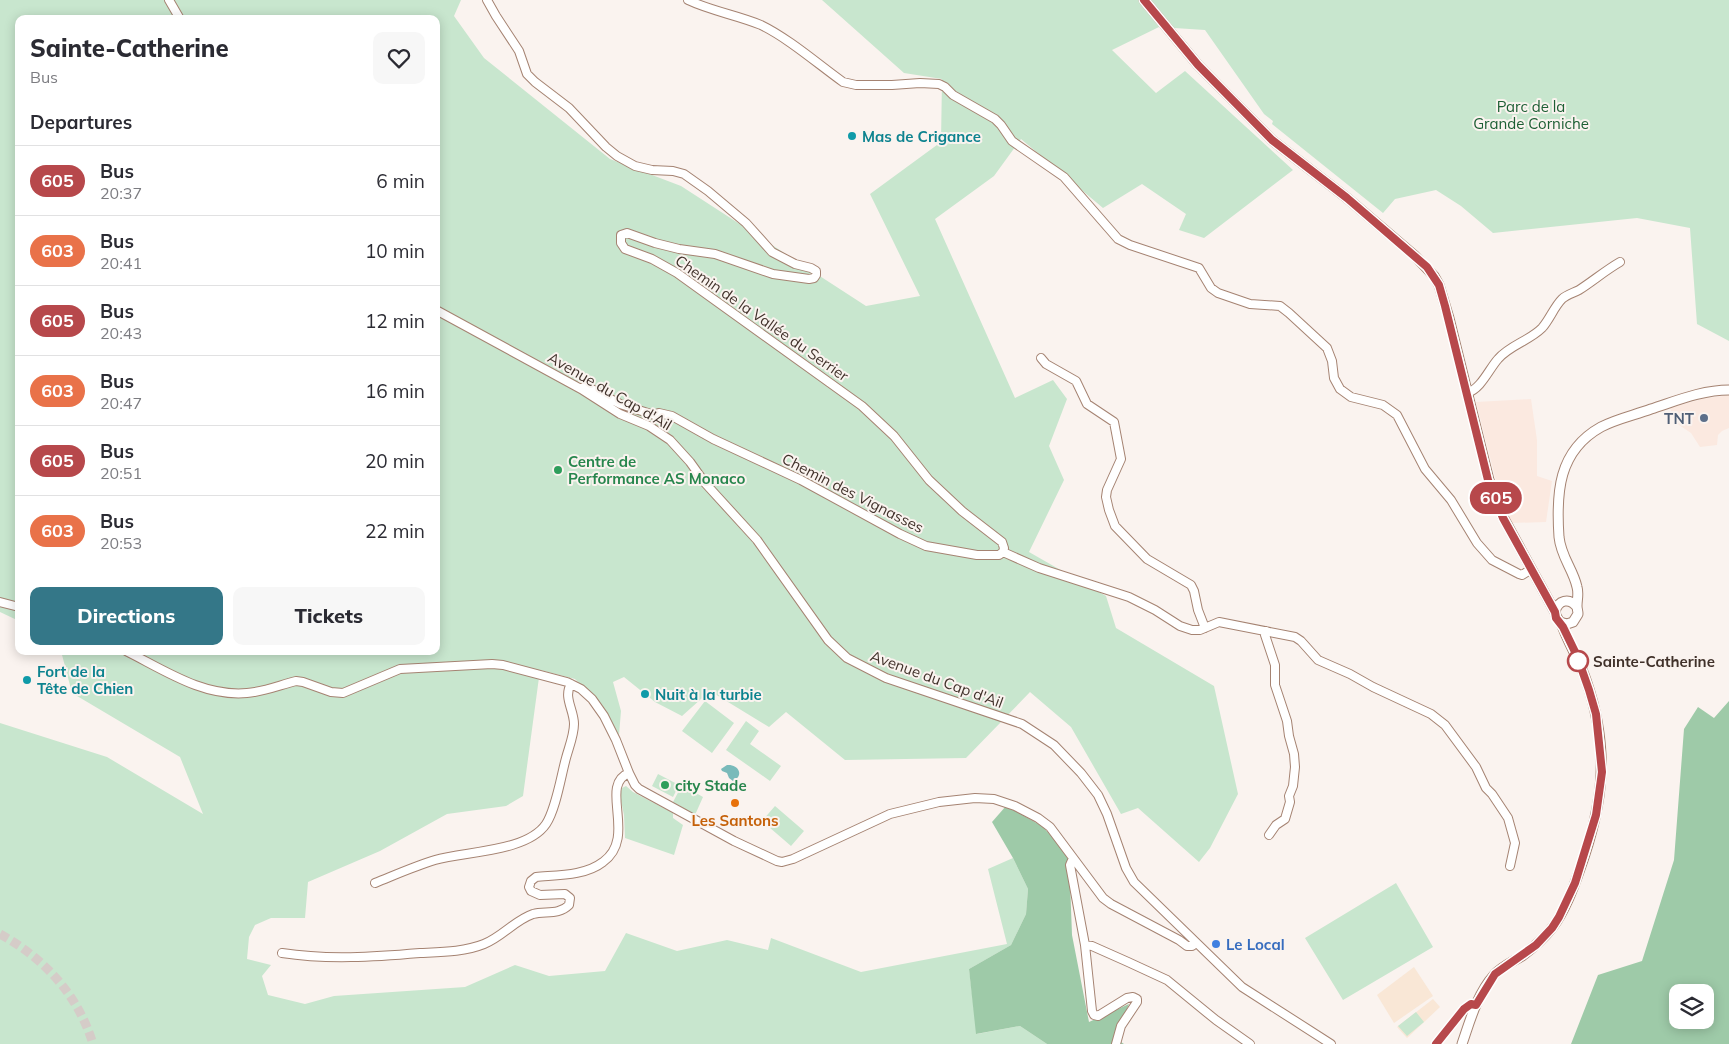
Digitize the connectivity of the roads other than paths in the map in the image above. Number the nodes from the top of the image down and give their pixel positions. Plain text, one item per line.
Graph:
1 (169, 0) edge
2 (488, 0) edge
3 (688, 0) edge
4 (1144, 0) edge
5 (178, 15) edge
6 (1620, 262) dead end
7 (440, 312) edge
8 (1041, 358) dead end
9 (581, 389) junction
10 (1729, 390) edge
11 (1467, 393) junction
12 (654, 415) junction
13 (649, 426) junction
14 (1003, 552) junction
15 (1530, 570) junction
16 (1545, 594) junction
17 (0, 602) edge
18 (1569, 603) junction
19 (15, 606) edge
20 (1555, 612) junction
21 (1560, 622) junction
22 (1573, 622) junction
23 (1205, 628) junction
24 (1266, 631) junction
25 (1572, 646) junction
26 (134, 655) edge
27 (571, 684) junction
28 (629, 773) junction
29 (1269, 835) dead end
30 (1073, 858) junction
31 (1510, 866) dead end
32 (375, 883) dead end
33 (1196, 943) junction
34 (1085, 945) junction
35 (282, 953) dead end
36 (1476, 1005) junction
37 (1116, 1044) edge
38 (1250, 1044) edge
39 (1332, 1044) edge
40 (1436, 1044) edge
41 (1462, 1044) edge

1 - 5 street
2 - 14 street, Chemin de la Vallée du Serrier
3 - 15 street
4 - 11 main road
6 - 11 street
7 - 9 street, Avenue du Cap d'Ail
8 - 23 street
9 - 12 street, Chemin des Vignasses
9 - 13 street, Avenue du Cap d'Ail
10 - 18 main road
11 - 15 main road
12 - 13 street
12 - 14 street, Chemin des Vignasses
13 - 33 street, Avenue du Cap d'Ail
14 - 23 street
15 - 16 main road
16 - 18 main road
16 - 20 main road
17 - 19 street
18 - 20 main road
18 - 22 main road
20 - 21 main road
21 - 22 main road
21 - 25 main road
22 - 25 main road
23 - 24 street
24 - 29 street
24 - 31 street
25 - 36 main road
26 - 27 street
27 - 28 street
27 - 32 street
28 - 30 street
28 - 35 street
30 - 33 street
30 - 34 street
33 - 39 street, Avenue du Cap d'Ail
34 - 37 street
34 - 38 street
36 - 40 street
36 - 41 main road

